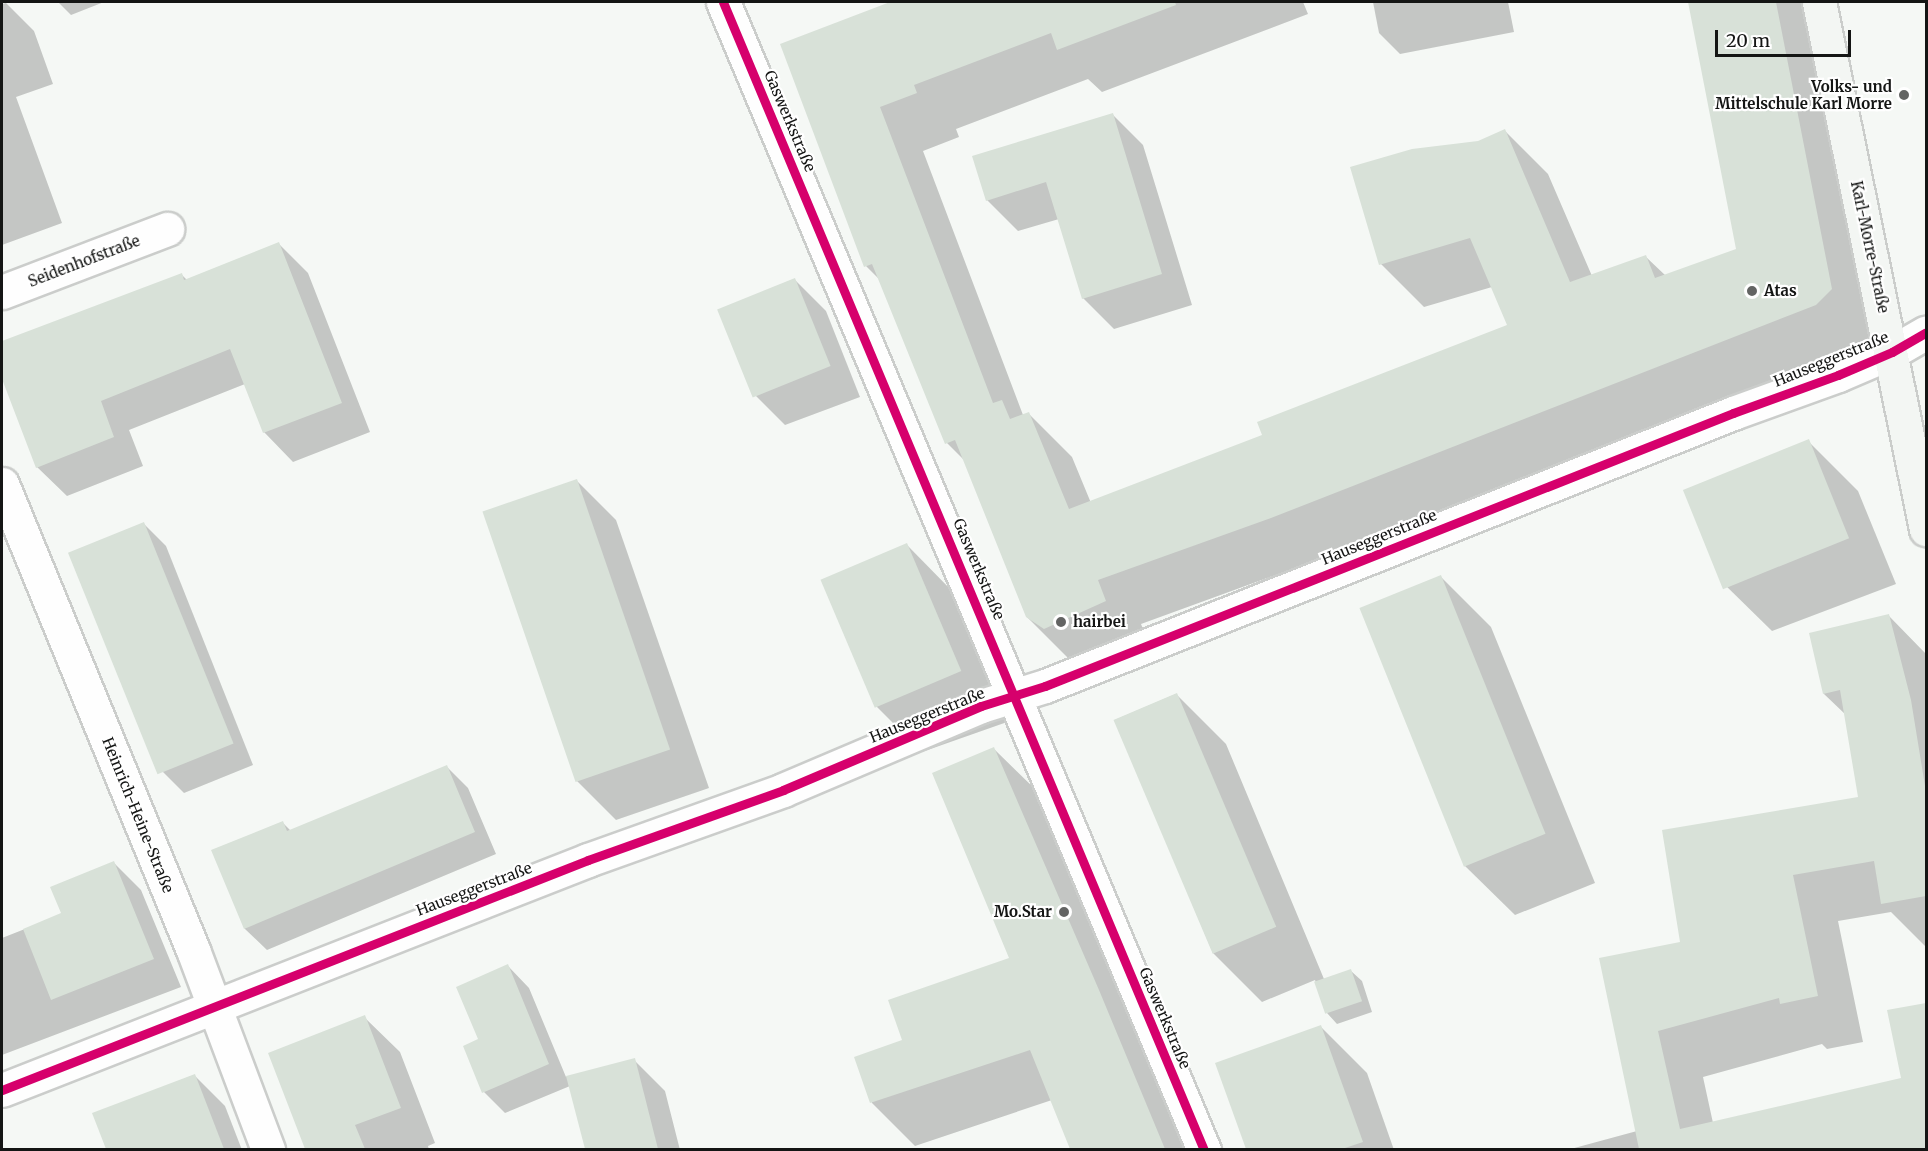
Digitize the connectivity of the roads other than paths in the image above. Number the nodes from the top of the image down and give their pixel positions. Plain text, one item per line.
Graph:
1 (1819, 2) edge
2 (728, 3) edge
3 (167, 229) dead end
4 (2, 292) edge
5 (1926, 332) edge
6 (1892, 352) junction
7 (2, 484) edge
8 (1926, 529) edge
9 (1015, 694) junction
10 (216, 1007) junction
11 (2, 1090) edge
12 (268, 1149) edge
13 (1204, 1149) edge

1 - 6 main road, Karl-Morre-Straße
2 - 9 street, Gaswerkstraße
3 - 4 street, Seidenhofstraße
5 - 6 street, Hauseggerstraße
6 - 8 main road, Karl-Morre-Straße
6 - 9 street, Hauseggerstraße
7 - 10 street, Heinrich-Heine-Straße
9 - 10 street, Hauseggerstraße
9 - 13 street, Gaswerkstraße
10 - 11 street, Hauseggerstraße
10 - 12 street, Heinrich-Heine-Straße

